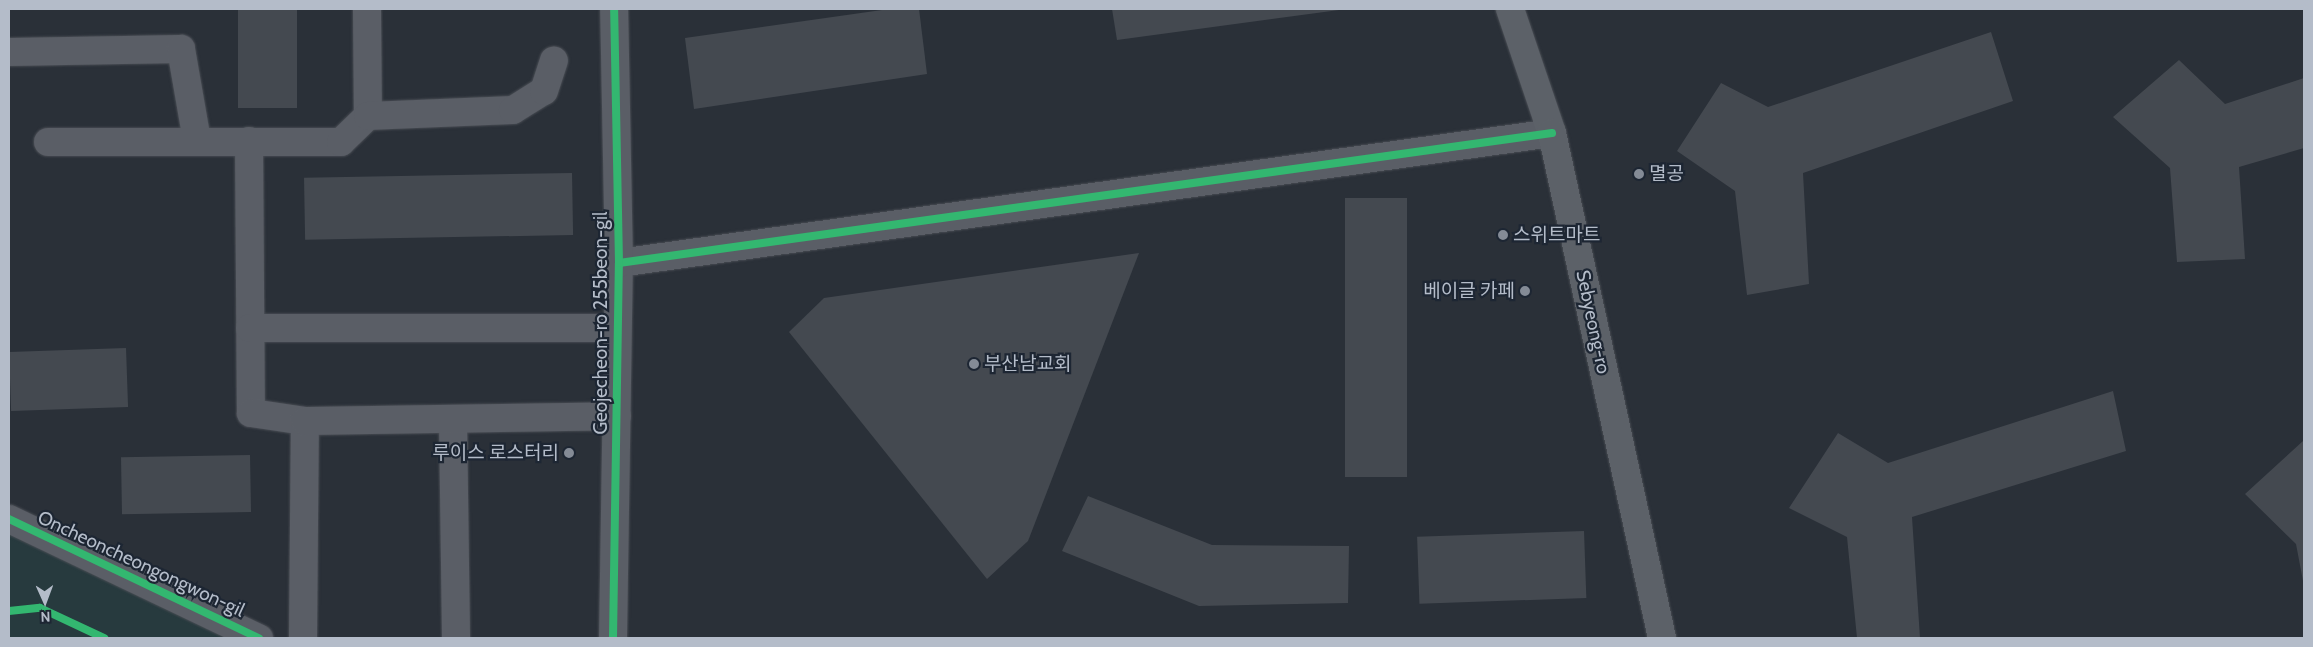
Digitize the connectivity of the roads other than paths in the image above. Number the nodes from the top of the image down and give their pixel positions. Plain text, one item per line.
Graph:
1 (367, 9) edge
2 (614, 9) edge
3 (1510, 9) edge
4 (9, 52) edge
5 (554, 61) dead end
6 (368, 116) junction
7 (1552, 133) junction
8 (197, 141) junction
9 (249, 141) junction
10 (48, 142) dead end
11 (619, 263) junction
12 (250, 328) junction
13 (617, 328) junction
14 (618, 416) junction
15 (453, 420) junction
16 (305, 421) junction
17 (9, 519) edge
18 (259, 638) edge
19 (303, 638) edge
20 (456, 638) edge
21 (613, 638) edge
22 (1662, 638) edge

1 - 6 street
2 - 11 street, Geojecheon-ro 255beon-gil
3 - 7 main road, Sebyeong-ro
4 - 8 street
5 - 6 street
6 - 9 street
7 - 11 street
7 - 22 main road, Sebyeong-ro
8 - 9 street
8 - 10 street
9 - 12 street
11 - 13 street, Geojecheon-ro 255beon-gil
12 - 13 street
12 - 16 street
13 - 14 street, Geojecheon-ro 255beon-gil
14 - 15 street
14 - 21 street, Geojecheon-ro 255beon-gil
15 - 16 street
15 - 20 street
16 - 19 street
17 - 18 street, Oncheoncheongongwon-gil

